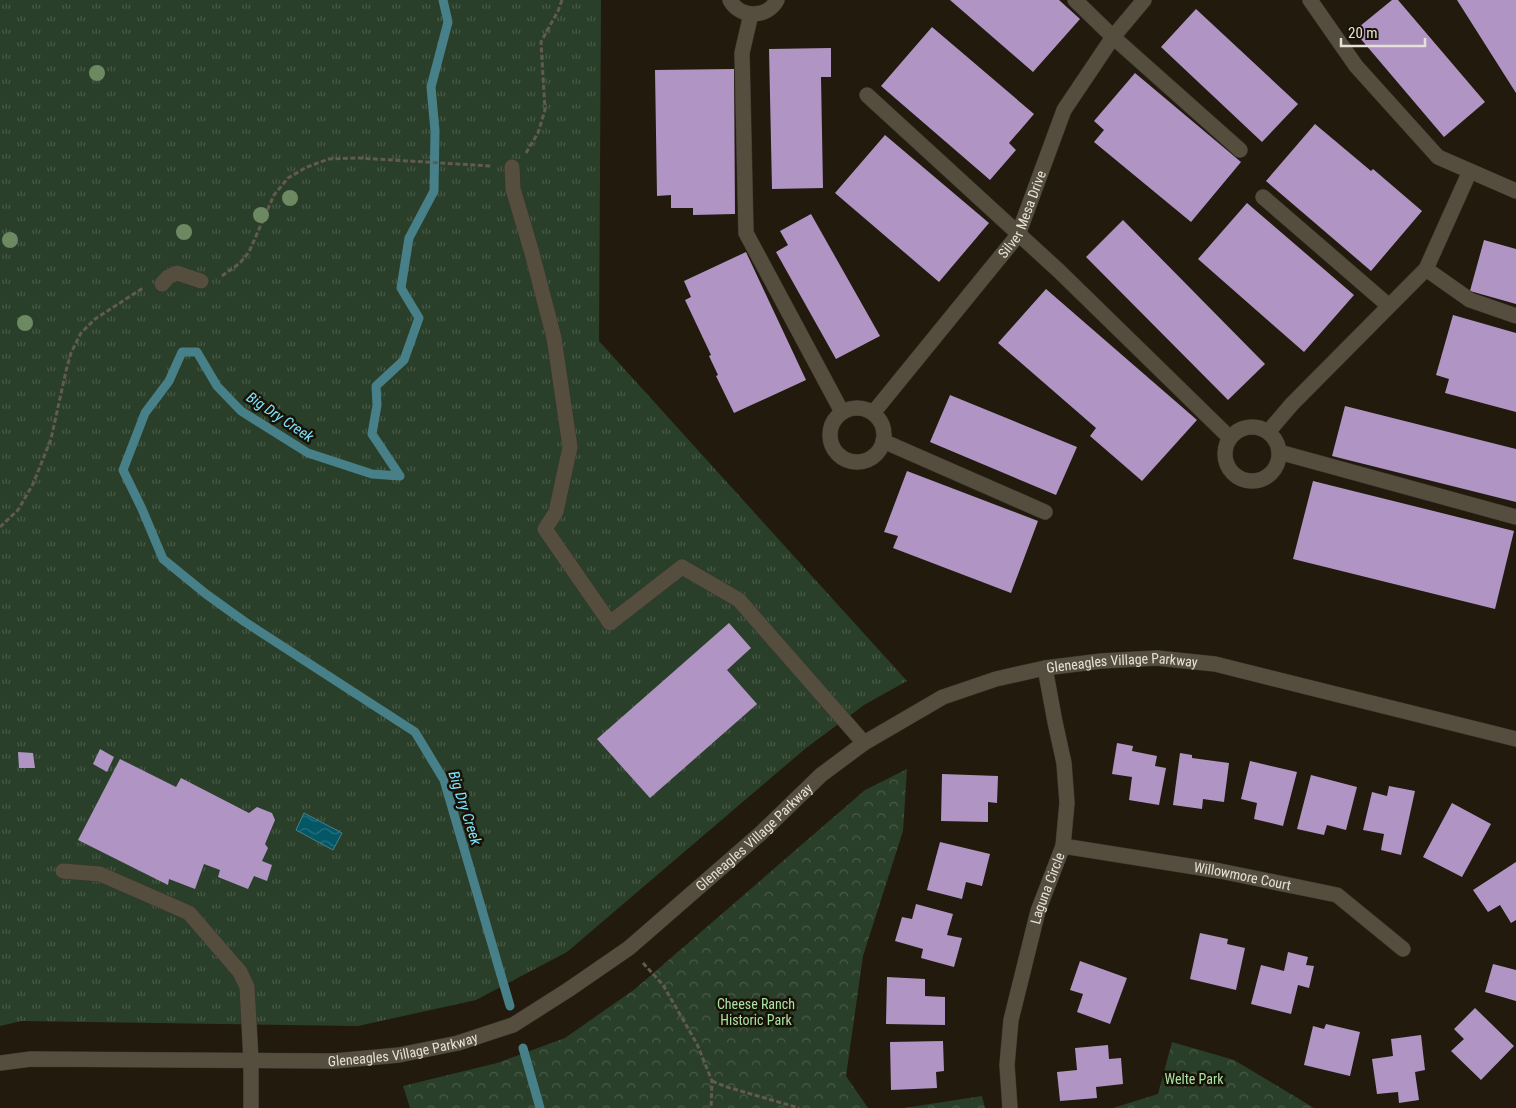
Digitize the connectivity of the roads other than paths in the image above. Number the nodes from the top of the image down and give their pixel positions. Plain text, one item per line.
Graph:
1 (730, 0) edge
2 (777, 0) edge
3 (1075, 0) edge
4 (1144, 0) edge
5 (1310, 0) edge
6 (750, 14) junction
7 (1113, 37) junction
8 (866, 95) dead end
9 (1240, 150) dead end
10 (512, 167) road end
11 (1470, 171) junction
12 (1516, 192) edge
13 (1263, 197) dead end
14 (1018, 235) junction
15 (1426, 269) junction
16 (201, 281) road end
17 (162, 284) road end
18 (1389, 306) junction
19 (1516, 316) edge
20 (842, 412) junction
21 (873, 412) junction
22 (1268, 432) junction
23 (1230, 438) junction
24 (884, 441) junction
25 (1279, 452) junction
26 (1044, 512) dead end
27 (1516, 517) edge
28 (1044, 668) junction
29 (1516, 740) edge
30 (864, 742) junction
31 (1063, 846) junction
32 (63, 871) dead end
33 (1403, 949) dead end
34 (251, 1060) junction
35 (0, 1063) edge
36 (251, 1108) edge
37 (1010, 1108) edge

1 - 6 street
2 - 6 street
3 - 7 street
4 - 7 street, Silver Mesa Drive
5 - 11 street
6 - 20 street
7 - 9 street
7 - 14 street, Silver Mesa Drive
8 - 14 street
10 - 30 street
11 - 12 street
11 - 15 street
13 - 18 street
14 - 21 street, Silver Mesa Drive
14 - 23 street
15 - 18 street
15 - 19 street
16 - 17 street
18 - 22 street
20 - 21 street
20 - 24 street
21 - 24 street
22 - 23 street
22 - 25 street
23 - 25 street
24 - 26 street
25 - 27 street
28 - 29 street, Gleneagles Village Parkway
28 - 30 street, Gleneagles Village Parkway
28 - 31 street, Laguna Circle
30 - 34 street, Gleneagles Village Parkway
31 - 33 street, Willowmore Court
31 - 37 street, Laguna Circle
32 - 34 street
34 - 35 street, Gleneagles Village Parkway
34 - 36 street

